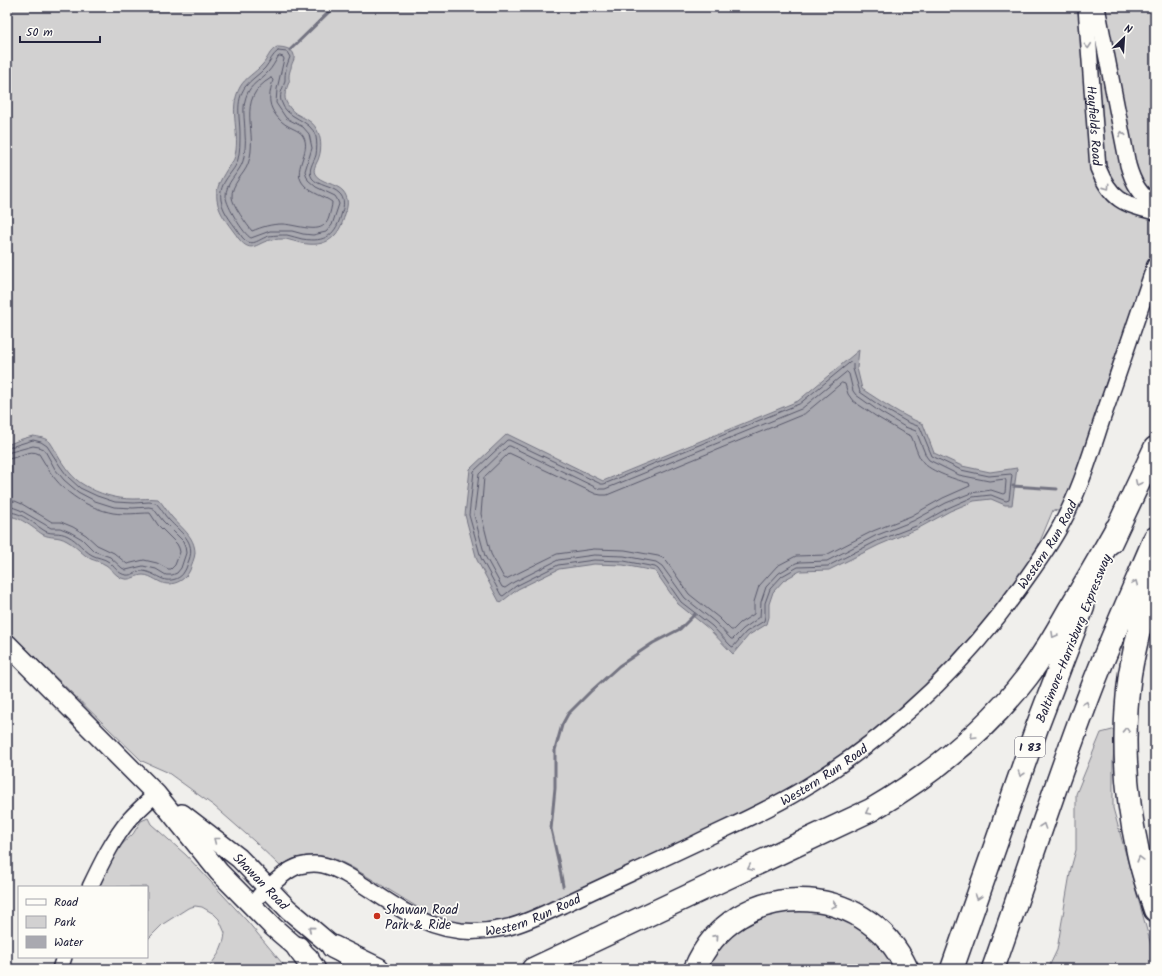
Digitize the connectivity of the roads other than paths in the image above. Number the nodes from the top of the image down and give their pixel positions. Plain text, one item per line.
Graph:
1 (1086, 7) edge
2 (1097, 7) edge
3 (1155, 205) edge
4 (1155, 212) edge
5 (1155, 264) edge
6 (1155, 448) edge
7 (1116, 529) junction
8 (1155, 538) edge
9 (1155, 571) edge
10 (7, 644) edge
11 (156, 794) junction
12 (1035, 848) junction
13 (205, 854) junction
14 (90, 886) edge
15 (264, 892) junction
16 (1155, 910) edge
17 (333, 947) junction
18 (298, 948) junction
19 (64, 958) edge
20 (60, 969) edge
21 (314, 969) edge
22 (321, 969) edge
23 (365, 969) edge
24 (378, 969) edge
25 (533, 969) edge
26 (695, 969) edge
27 (907, 969) edge
28 (952, 969) edge
29 (993, 969) edge
30 (1002, 969) edge

1 -> 4 street, Hayfields Road
3 -> 2 street, Hayfields Road
5 - 15 street, Western Run Road
6 -> 7 highway, Baltimore-Harrisburg Expressway / I 83
7 -> 25 highway
7 -> 28 highway, Baltimore-Harrisburg Expressway / I 83
12 -> 8 highway
16 -> 9 highway
10 - 11 main road, Shawan Road
11 - 13 main road, Shawan Road
11 - 14 street
15 -> 11 main road, Shawan Road
12 - 29 highway
12 - 30 highway
13 - 15 main road, Shawan Road
13 - 18 main road, Shawan Road
17 -> 15 main road, Shawan Road
15 - 18 main road, Shawan Road
17 - 23 main road, Shawan Road
17 - 24 highway
18 - 21 highway
18 - 22 main road, Shawan Road
19 - 20 street
26 -> 27 highway

